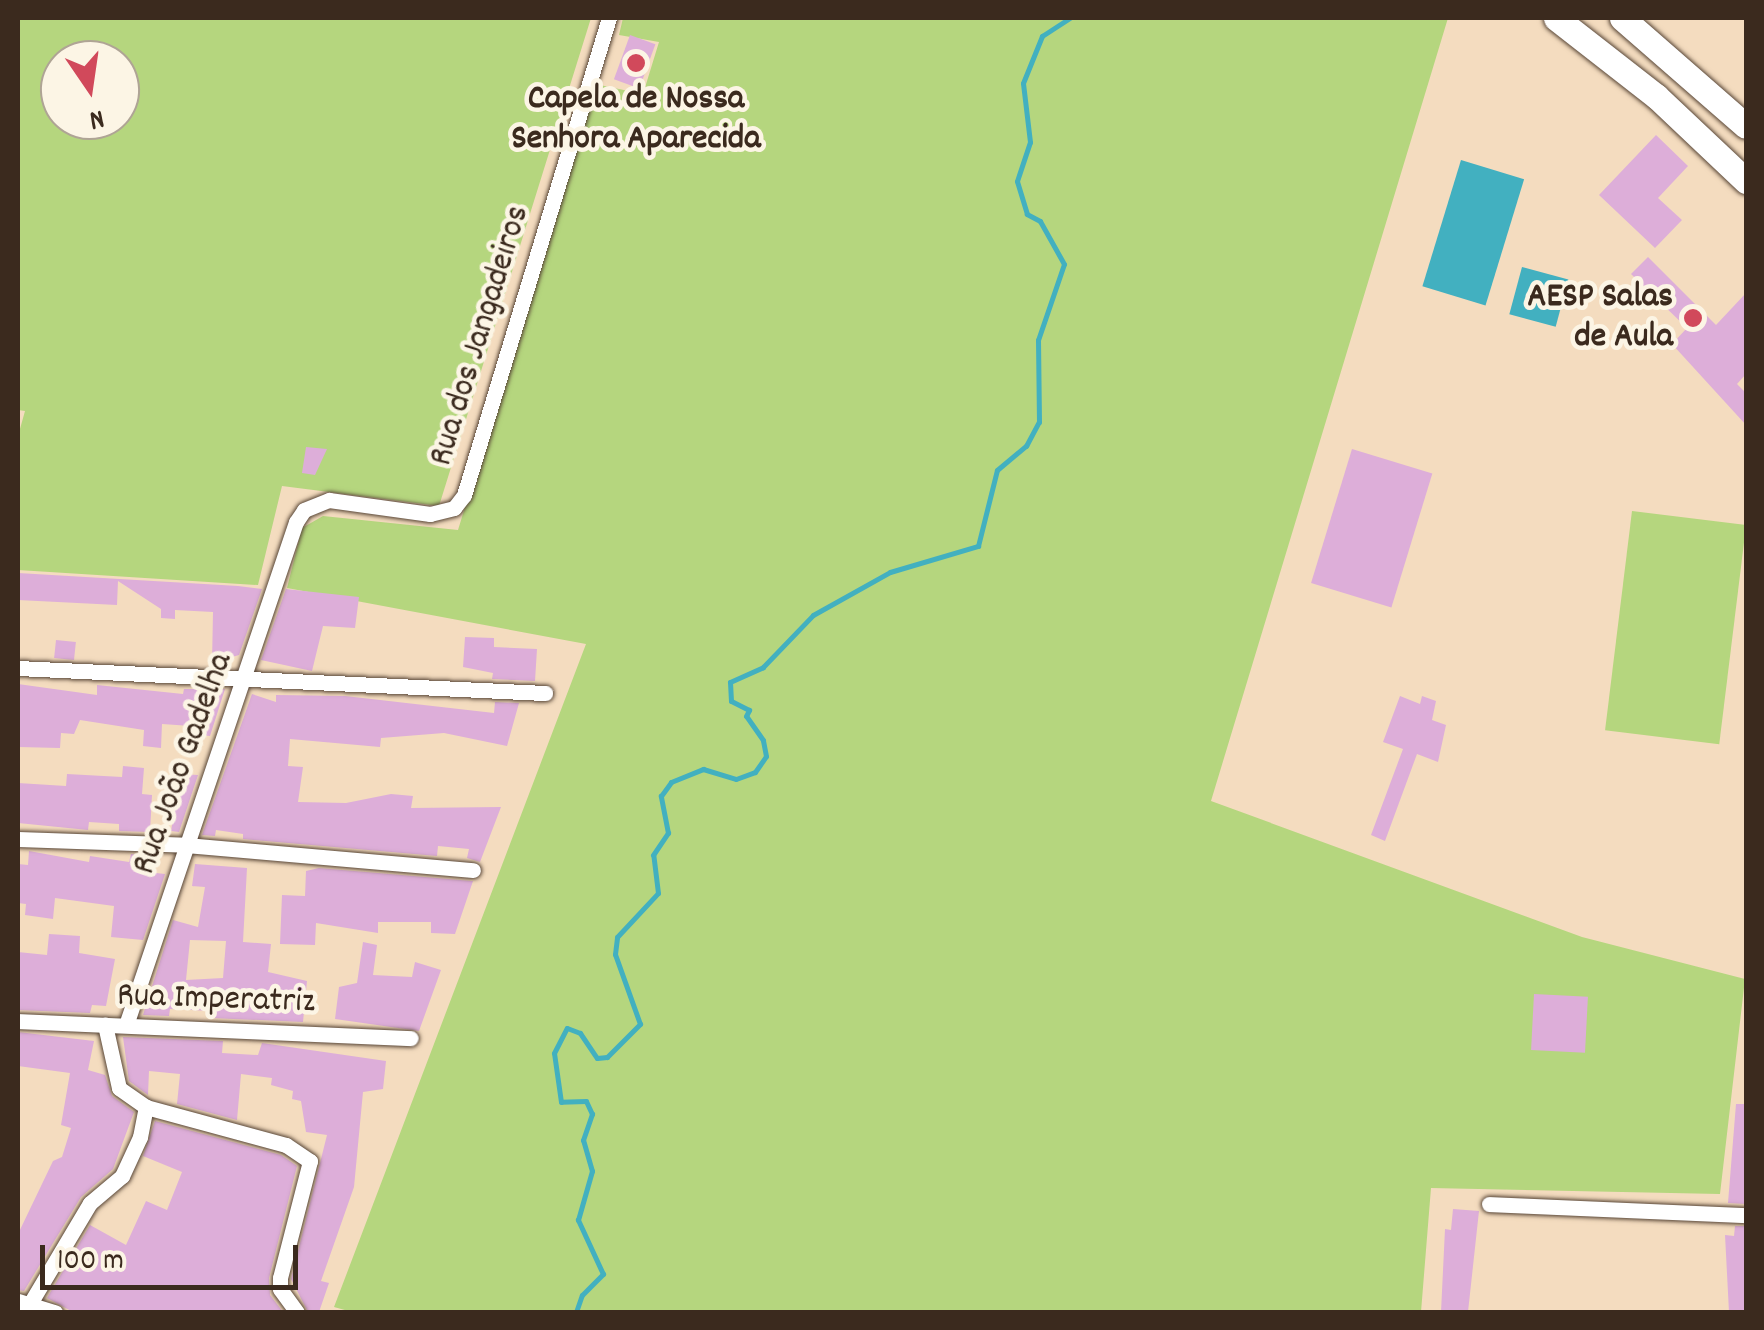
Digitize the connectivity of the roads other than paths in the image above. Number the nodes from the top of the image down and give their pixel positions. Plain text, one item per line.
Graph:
1 (609, 18) edge
2 (1556, 18) edge
3 (1622, 18) edge
4 (1746, 126) edge
5 (1746, 181) edge
6 (296, 522) joint
7 (18, 668) edge
8 (247, 677) junction
9 (545, 693) dead end
10 (18, 839) edge
11 (186, 845) junction
12 (473, 870) dead end
13 (18, 1022) edge
14 (126, 1025) junction
15 (105, 1026) junction
16 (412, 1038) dead end
17 (146, 1107) junction
18 (1488, 1204) dead end
19 (1746, 1215) edge
20 (24, 1306) edge
21 (55, 1312) edge
22 (297, 1312) edge

1 - 6 street, Rua dos Jangadeiros
2 - 5 main road
3 - 4 main road
6 - 8 street, Rua João Gadelha
7 - 8 street
8 - 9 street
8 - 11 street, Rua João Gadelha
10 - 11 street
11 - 12 street
11 - 14 street, Rua João Gadelha
13 - 15 street, Rua Imperatriz
14 - 15 street, Rua Imperatriz
14 - 16 street, Rua Imperatriz
15 - 17 street
17 - 20 street
17 - 22 street
18 - 19 street
20 - 21 street

